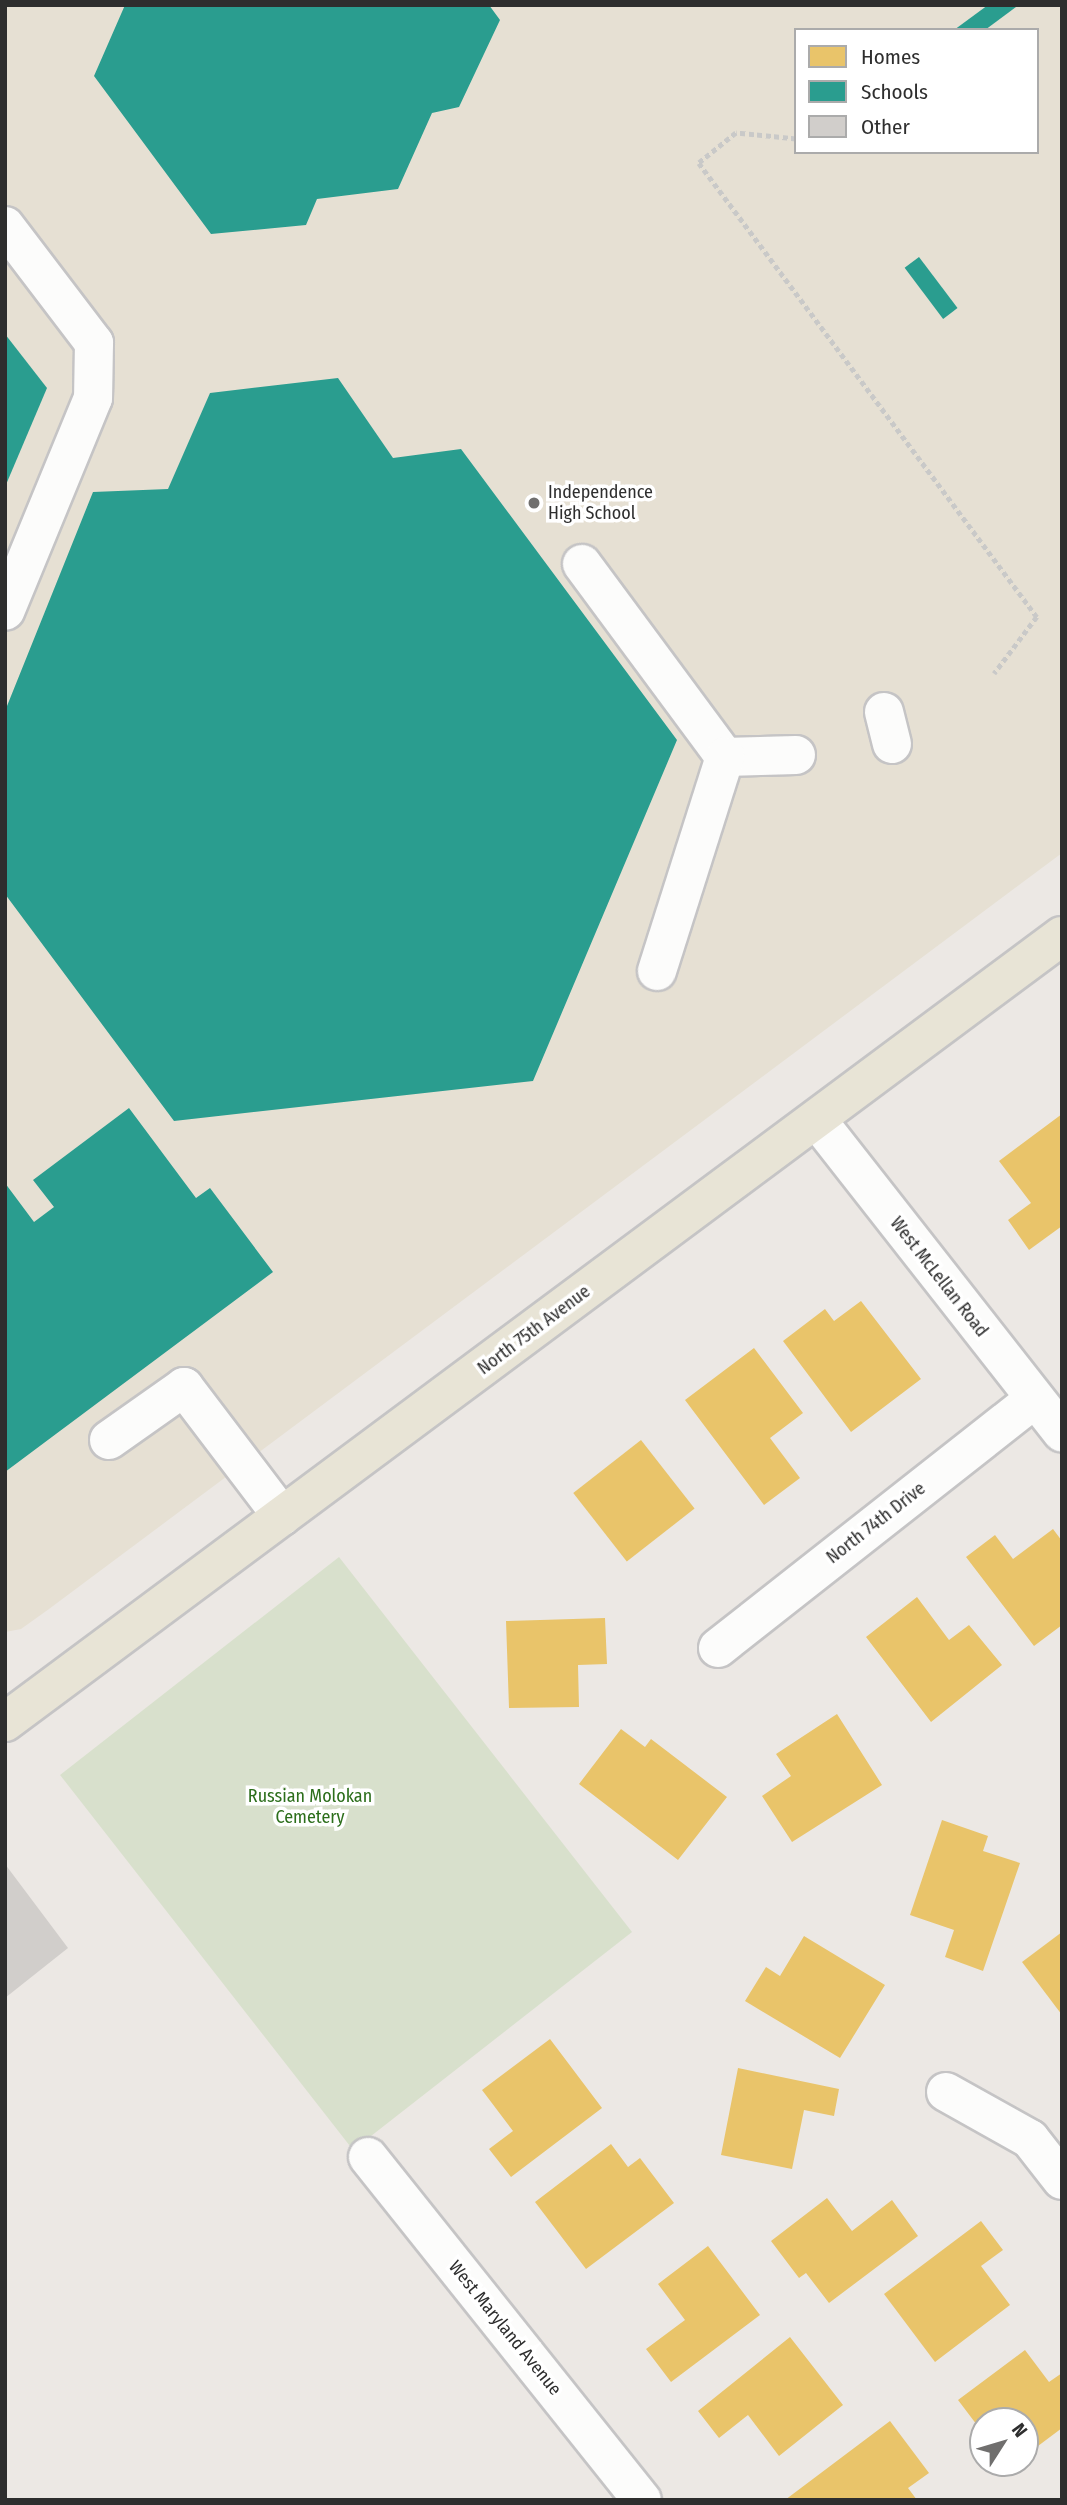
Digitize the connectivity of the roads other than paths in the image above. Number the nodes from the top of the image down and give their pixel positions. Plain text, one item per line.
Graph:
1 (5, 226) edge
2 (582, 564) dead end
3 (5, 611) edge
4 (796, 755) dead end
5 (725, 757) junction
6 (1062, 936) edge
7 (656, 971) dead end
8 (817, 1119) junction
9 (1034, 1399) junction
10 (1062, 1433) edge
11 (109, 1440) dead end
12 (282, 1516) junction
13 (718, 1648) dead end
14 (5, 1722) edge
15 (946, 2092) dead end
16 (368, 2157) dead end
17 (1062, 2180) edge
18 (642, 2500) edge

1 - 3 street
2 - 5 street
4 - 5 street
5 - 7 street
6 - 8 main road, North 75th Avenue
8 - 9 street, West McLellan Road
8 - 12 main road, North 75th Avenue
9 - 10 street, West McLellan Road
9 - 13 street, North 74th Drive
11 - 12 street
12 - 14 main road, North 75th Avenue
15 - 17 street
16 - 18 street, West Maryland Avenue

